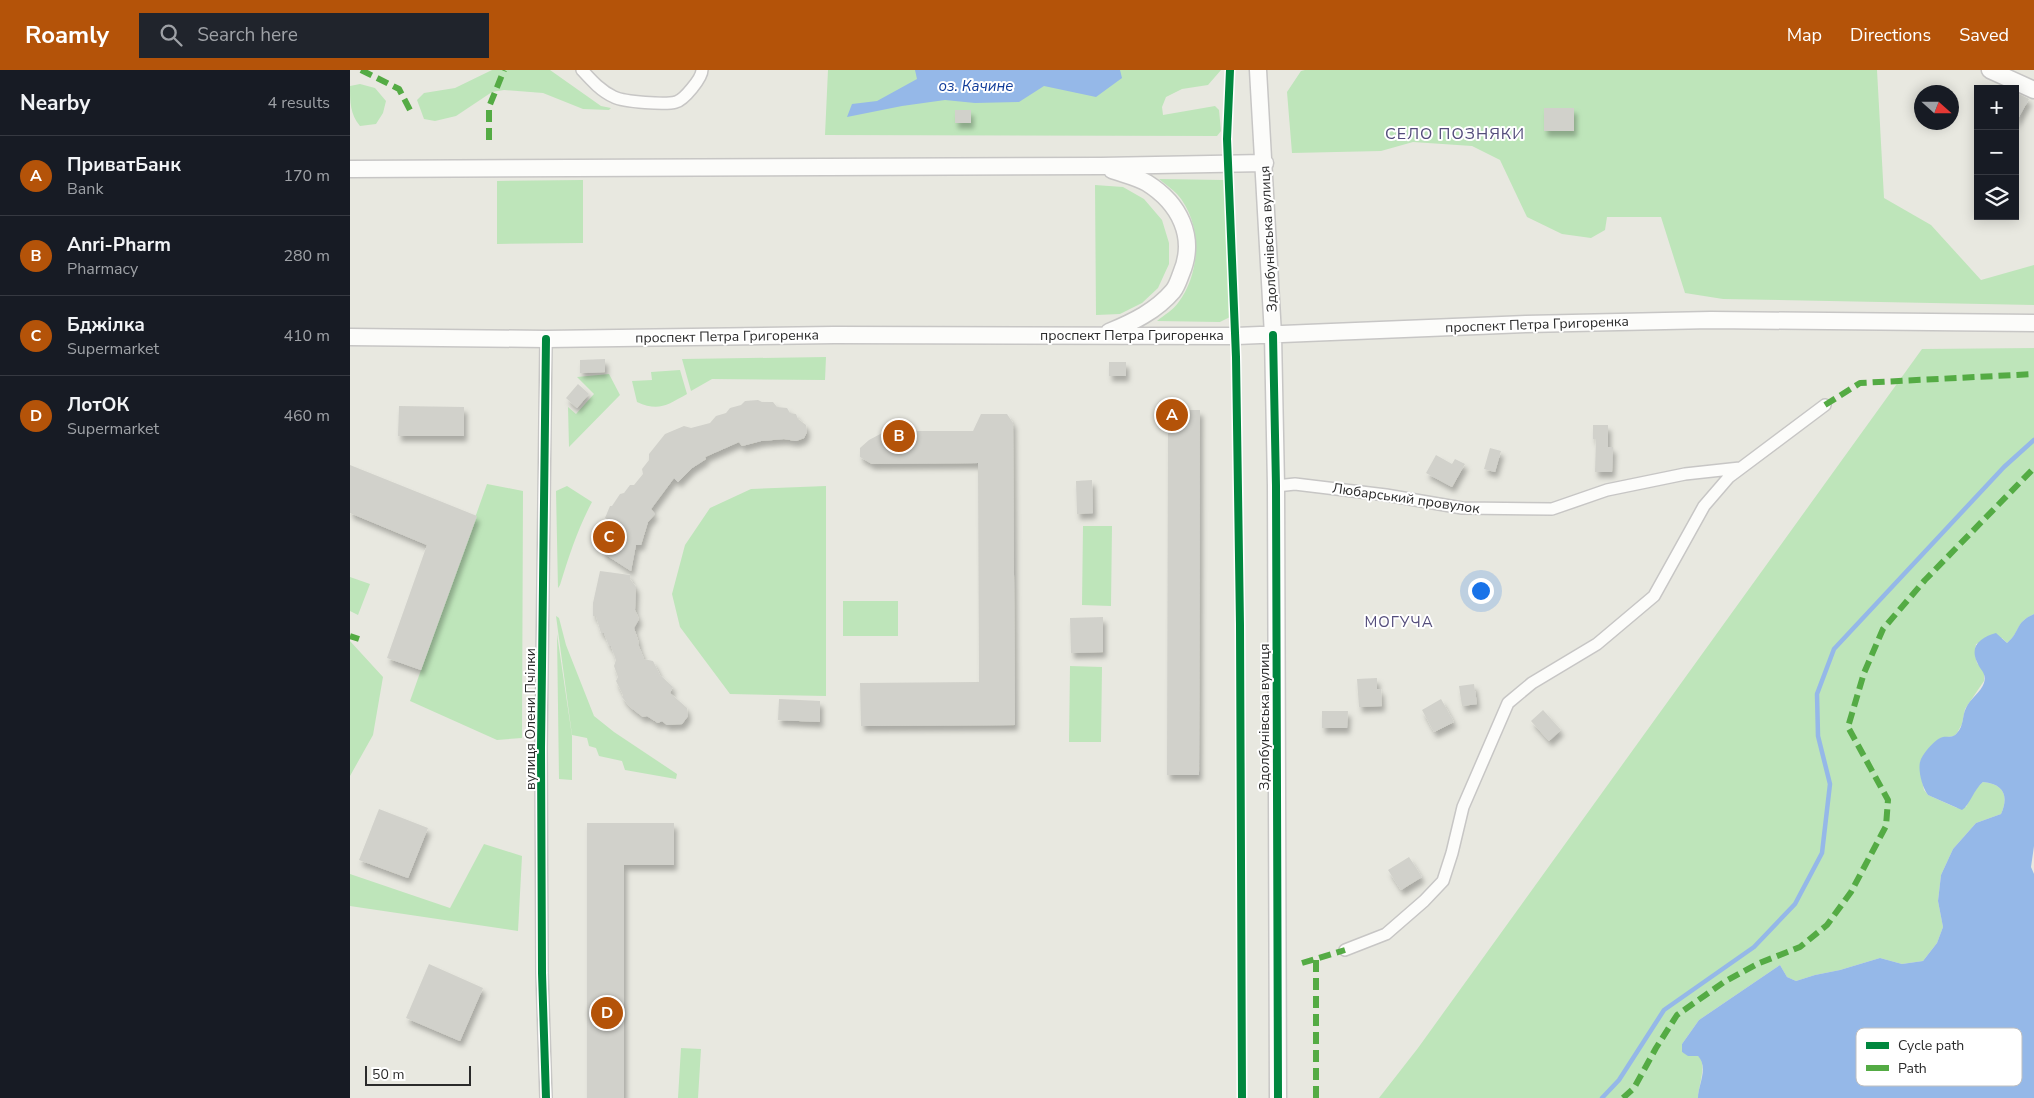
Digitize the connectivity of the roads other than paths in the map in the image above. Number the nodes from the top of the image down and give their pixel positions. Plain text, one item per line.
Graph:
1 (582, 70) edge
2 (702, 70) edge
3 (1259, 70) edge
4 (1990, 70) edge
5 (2034, 90) edge
6 (1265, 163) junction
7 (1101, 166) junction
8 (350, 169) edge
9 (2034, 323) edge
10 (1103, 335) junction
11 (1273, 335) junction
12 (350, 336) edge
13 (546, 339) junction
14 (1825, 405) dead end
15 (1741, 468) junction
16 (1276, 486) junction
17 (1345, 950) dead end
18 (546, 1098) edge
19 (1278, 1098) edge

1 - 2 street
3 - 6 main road, Здолбунівська вулиця
4 - 5 main road
6 - 7 main road
6 - 11 main road, Здолбунівська вулиця
7 - 8 main road
7 - 10 main road
9 - 11 main road, проспект Петра Григоренка
10 - 11 main road, проспект Петра Григоренка
10 - 13 main road, проспект Петра Григоренка
11 - 16 main road, Здолбунівська вулиця
12 - 13 main road, проспект Петра Григоренка
13 - 18 street, вулиця Олени Пчілки
14 - 15 street
15 - 16 street, Любарський провулок
15 - 17 street
16 - 19 main road, Здолбунівська вулиця

